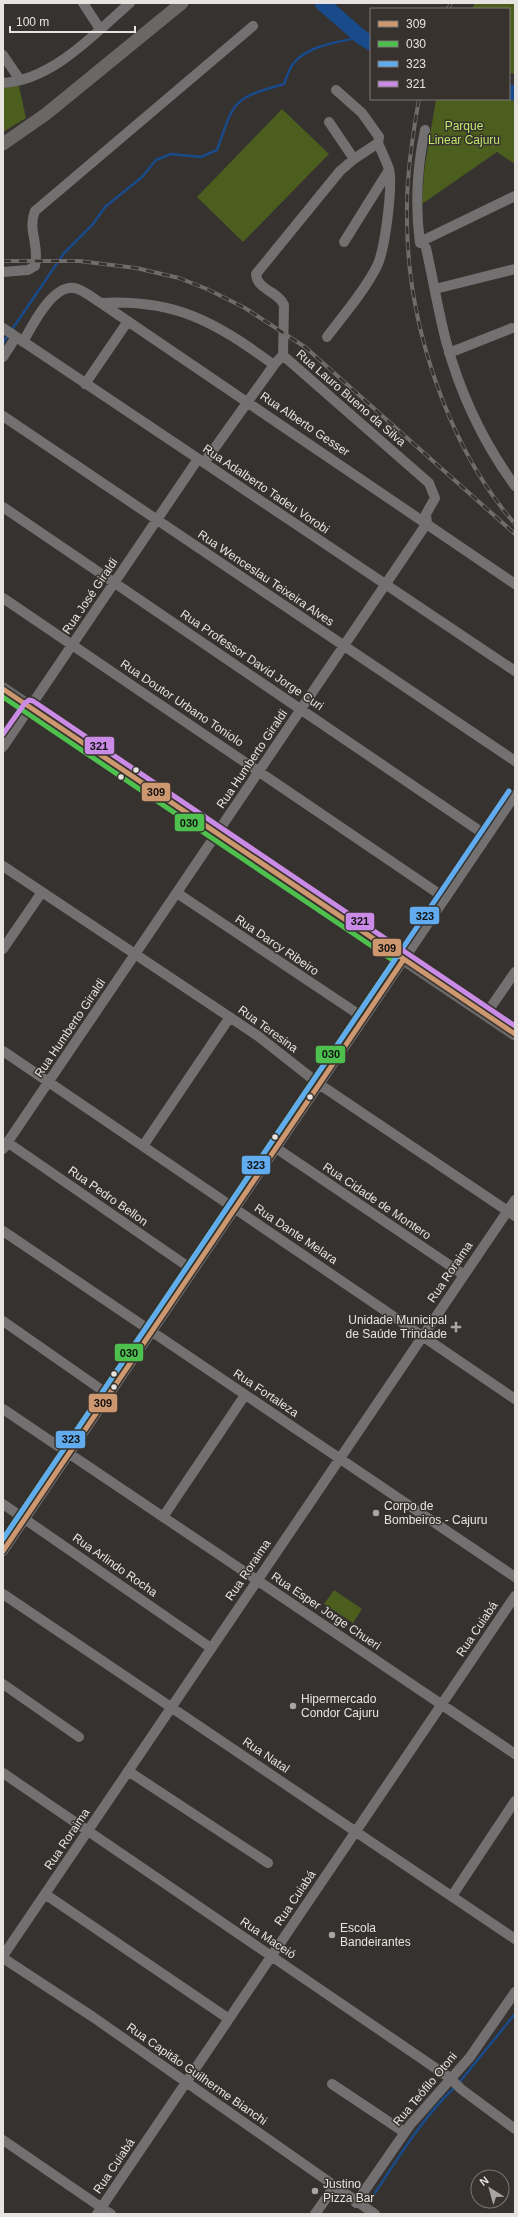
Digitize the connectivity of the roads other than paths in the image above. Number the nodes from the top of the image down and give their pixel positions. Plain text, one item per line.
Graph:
1 (83, 3) edge
2 (130, 3) edge
3 (182, 3) edge
4 (253, 26) dead end
5 (100, 29) junction
6 (3, 55) edge
7 (20, 80) junction
8 (3, 83) edge
9 (336, 90) dead end
10 (329, 122) dead end
11 (425, 130) dead end
12 (3, 144) edge
13 (378, 144) junction
14 (354, 159) junction
15 (389, 170) junction
16 (515, 196) edge
17 (344, 242) dead end
18 (424, 244) junction
19 (515, 268) edge
20 (3, 272) edge
21 (435, 290) junction
22 (101, 303) junction
23 (128, 321) junction
24 (512, 328) dead end
25 (3, 329) edge
26 (328, 337) dead end
27 (20, 339) junction
28 (449, 353) junction
29 (3, 357) edge
30 (284, 357) junction
31 (274, 365) junction
32 (85, 384) junction
33 (249, 402) junction
34 (3, 416) edge
35 (201, 461) junction
36 (515, 486) edge
37 (3, 507) edge
38 (157, 520) junction
39 (427, 523) junction
40 (114, 582) junction
41 (386, 584) junction
42 (515, 584) edge
43 (3, 598) edge
44 (72, 645) junction
45 (344, 646) junction
46 (515, 671) edge
47 (3, 689) edge
48 (30, 707) junction
49 (301, 709) junction
50 (3, 747) edge
51 (515, 761) edge
52 (259, 771) junction
53 (515, 795) edge
54 (217, 833) junction
55 (487, 836) junction
56 (3, 866) edge
57 (42, 892) junction
58 (177, 893) junction
59 (445, 898) junction
60 (3, 949) edge
61 (136, 954) junction
62 (404, 959) junction
63 (515, 972) edge
64 (486, 1014) junction
65 (230, 1017) junction
66 (364, 1018) junction
67 (515, 1034) edge
68 (3, 1052) edge
69 (48, 1082) junction
70 (319, 1084) junction
71 (5, 1146) edge
72 (143, 1146) junction
73 (276, 1148) junction
74 (515, 1200) edge
75 (235, 1209) junction
76 (511, 1213) edge
77 (3, 1232) edge
78 (193, 1270) junction
79 (464, 1275) junction
80 (3, 1321) edge
81 (151, 1332) junction
82 (423, 1336) junction
83 (109, 1395) junction
84 (245, 1395) junction
85 (515, 1398) edge
86 (3, 1409) edge
87 (69, 1454) junction
88 (340, 1459) junction
89 (3, 1504) edge
90 (163, 1517) junction
91 (24, 1519) junction
92 (3, 1551) edge
93 (515, 1577) edge
94 (257, 1580) junction
95 (3, 1594) edge
96 (515, 1596) edge
97 (212, 1648) junction
98 (3, 1684) edge
99 (442, 1704) junction
100 (171, 1707) junction
101 (79, 1737) dead end
102 (515, 1754) edge
103 (128, 1770) junction
104 (3, 1773) edge
105 (515, 1801) edge
106 (88, 1831) junction
107 (356, 1831) junction
108 (268, 1862) dead end
109 (45, 1894) junction
110 (452, 1896) junction
111 (515, 1938) edge
112 (272, 1956) junction
113 (3, 1957) edge
114 (515, 1992) edge
115 (229, 2018) junction
116 (450, 2078) junction
117 (186, 2082) junction
118 (332, 2084) dead end
119 (515, 2129) edge
120 (404, 2132) junction
121 (3, 2140) edge
122 (334, 2187) junction
123 (365, 2208) edge
124 (99, 2211) edge
125 (111, 2214) edge
126 (316, 2214) edge

1 - 5 street
2 - 5 street
3 - 12 main road
4 - 20 street
5 - 7 street
6 - 7 street
7 - 8 street
9 - 13 street
10 - 14 street
11 - 18 street
13 - 14 street
13 - 15 street
14 - 30 street
15 - 17 street
15 - 26 street
16 - 18 street
18 - 21 street
19 - 21 street
21 - 28 street
22 - 23 street, Rua Alberto Gesser
22 - 27 street, Rua Alberto Gesser
22 - 31 street
23 - 32 street
23 - 33 street, Rua Alberto Gesser
24 - 28 street
25 - 27 street, Rua Adalberto Tadeu Vorobi
27 - 29 street
27 - 32 street, Rua Adalberto Tadeu Vorobi
28 - 36 street
30 - 31 street, Rua Lauro Bueno da Silva
30 - 39 street, Rua Lauro Bueno da Silva
31 - 33 street, Rua José Giraldi
32 - 35 street, Rua Adalberto Tadeu Vorobi
33 - 35 street, Rua José Giraldi
33 - 39 street, Rua Alberto Gesser
34 - 38 street, Rua Wenceslau Teixeira Alves
35 - 38 street, Rua José Giraldi
35 - 41 street, Rua Adalberto Tadeu Vorobi
37 - 40 street, Rua Professor David Jorge Curi
38 - 40 street, Rua José Giraldi
38 - 45 street, Rua Wenceslau Teixeira Alves
39 - 41 street, Rua Humberto Giraldi
39 - 42 street, Rua Alberto Gesser
40 - 44 street, Rua José Giraldi
40 - 49 street, Rua Professor David Jorge Curi
41 - 45 street, Rua Humberto Giraldi
41 - 46 street, Rua Adalberto Tadeu Vorobi
43 - 44 street, Rua Doutor Urbano Toniolo
44 - 48 street, Rua José Giraldi
44 - 52 street, Rua Doutor Urbano Toniolo
45 - 49 street, Rua Humberto Giraldi
45 - 51 street, Rua Wenceslau Teixeira Alves
47 - 48 main road
48 - 50 street, Rua José Giraldi
48 - 54 main road
49 - 52 street, Rua Humberto Giraldi
49 - 55 street, Rua Professor David Jorge Curi
52 - 54 street, Rua Humberto Giraldi
52 - 59 street, Rua Doutor Urbano Toniolo
53 - 55 street
54 - 58 street, Rua Humberto Giraldi
54 - 62 main road
55 - 59 street
56 - 57 street, Rua Teresina
57 - 60 street
57 - 61 street, Rua Teresina
58 - 61 street, Rua Humberto Giraldi
58 - 66 street, Rua Darcy Ribeiro
59 - 62 street
61 - 65 street, Rua Teresina
61 - 69 street, Rua Humberto Giraldi
62 - 64 main road
62 - 66 street
63 - 64 street
64 - 67 main road
65 - 70 street, Rua Teresina
65 - 72 street
66 - 70 street
68 - 69 street, Rua Dante Melara
69 - 71 street, Rua Humberto Giraldi
69 - 72 street, Rua Dante Melara
70 - 73 street
70 - 76 street, Rua Teresina
71 - 78 street, Rua Pedro Bellon
72 - 75 street, Rua Dante Melara
73 - 75 street
73 - 79 street, Rua Cidade de Montero
74 - 76 street, Rua Roraima
75 - 78 street
75 - 82 street, Rua Dante Melara
76 - 79 street, Rua Roraima
77 - 81 street, Rua Fortaleza
78 - 81 street
79 - 82 street, Rua Roraima
80 - 83 street
81 - 83 street
81 - 84 street, Rua Fortaleza
82 - 85 street, Rua Dante Melara
82 - 88 street, Rua Roraima
83 - 87 street
84 - 88 street, Rua Fortaleza
84 - 90 street
86 - 87 street, Rua Esper Jorge Chueri
87 - 90 street, Rua Esper Jorge Chueri
87 - 91 street
88 - 93 street, Rua Fortaleza
88 - 94 street, Rua Roraima
89 - 91 street, Rua Arlindo Rocha
90 - 94 street, Rua Esper Jorge Chueri
91 - 92 street
91 - 97 street, Rua Arlindo Rocha
94 - 97 street, Rua Roraima
94 - 99 street, Rua Esper Jorge Chueri
95 - 100 street, Rua Natal
96 - 99 street, Rua Cuiabá
97 - 100 street, Rua Roraima
98 - 101 street
99 - 102 street, Rua Esper Jorge Chueri
99 - 107 street, Rua Cuiabá
100 - 103 street, Rua Roraima
100 - 107 street, Rua Natal
103 - 106 street, Rua Roraima
103 - 108 street
104 - 106 street, Rua Maceió
105 - 110 street
106 - 109 street, Rua Roraima
106 - 112 street, Rua Maceió
107 - 110 street, Rua Natal
107 - 112 street, Rua Cuiabá
109 - 113 street, Rua Roraima
109 - 115 street
110 - 111 street, Rua Natal
112 - 115 street, Rua Cuiabá
112 - 116 street, Rua Maceió
113 - 117 street, Rua Capitão Guilherme Bianchi
114 - 116 street, Rua Teófilo Otoni
115 - 117 street, Rua Cuiabá
116 - 119 street, Rua Maceió
116 - 120 street, Rua Teófilo Otoni
117 - 122 street, Rua Capitão Guilherme Bianchi
117 - 124 street, Rua Cuiabá
118 - 120 street
120 - 123 street, Rua Teófilo Otoni
121 - 124 street
122 - 123 street, Rua Capitão Guilherme Bianchi
122 - 126 street
124 - 125 street

